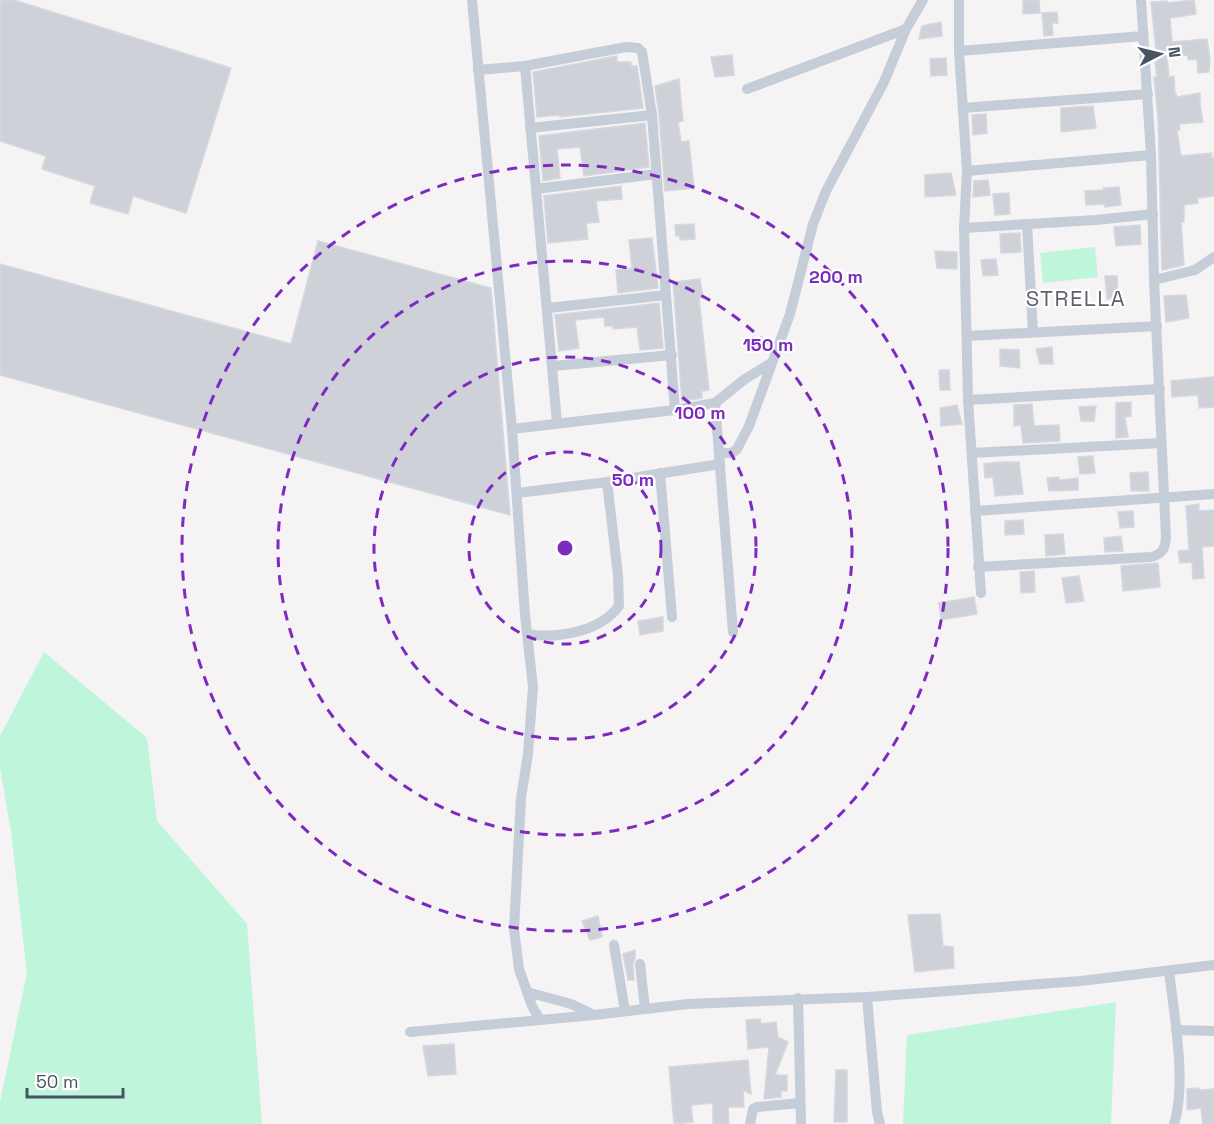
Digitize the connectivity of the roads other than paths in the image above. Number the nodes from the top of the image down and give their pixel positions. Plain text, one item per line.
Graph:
1 (472, 0) edge
2 (923, 0) edge
3 (959, 0) edge
4 (1141, 0) edge
5 (906, 29) junction
6 (1143, 36) junction
7 (959, 51) junction
8 (525, 66) junction
9 (478, 70) junction
10 (747, 89) dead end
11 (1148, 94) junction
12 (963, 108) junction
13 (652, 115) junction
14 (530, 128) junction
15 (1151, 154) junction
16 (967, 171) junction
17 (656, 174) junction
18 (536, 189) junction
19 (1153, 214) junction
20 (1027, 224) junction
21 (964, 228) junction
22 (1214, 257) edge
23 (1154, 280) junction
24 (666, 295) junction
25 (548, 308) junction
26 (1157, 326) junction
27 (1034, 332) junction
28 (967, 336) junction
29 (672, 355) junction
30 (771, 363) junction
31 (553, 366) junction
32 (1160, 390) junction
33 (968, 400) junction
34 (715, 403) junction
35 (675, 410) junction
36 (557, 423) junction
37 (512, 429) junction
38 (1161, 443) junction
39 (972, 453) junction
40 (719, 459) junction
41 (660, 473) junction
42 (607, 482) junction
43 (517, 493) junction
44 (1214, 494) edge
45 (1164, 497) junction
46 (975, 511) junction
47 (978, 567) junction
48 (981, 593) dead end
49 (672, 617) dead end
50 (734, 632) dead end
51 (527, 634) junction
52 (614, 945) dead end
53 (639, 964) dead end
54 (1214, 965) edge
55 (1168, 971) junction
56 (527, 992) junction
57 (867, 997) junction
58 (798, 998) junction
59 (645, 1009) junction
60 (625, 1011) junction
61 (594, 1015) junction
62 (540, 1020) junction
63 (1176, 1030) junction
64 (1214, 1031) edge
65 (410, 1032) dead end
66 (800, 1103) junction
67 (750, 1124) edge
68 (801, 1124) edge
69 (880, 1124) edge
70 (1174, 1124) edge

1 - 9 street
2 - 5 street
3 - 7 street
4 - 6 street
5 - 10 street
5 - 30 street
6 - 7 street
6 - 11 street
7 - 12 street
8 - 9 street
8 - 13 street
8 - 14 street
9 - 37 street
11 - 12 street
11 - 15 street
12 - 16 street
13 - 14 street
13 - 17 street
14 - 18 street
15 - 16 street
15 - 19 street
16 - 21 street
17 - 18 street
17 - 24 street
18 - 25 street
19 - 20 street
19 - 23 street
20 - 21 street
20 - 27 street
21 - 28 street
22 - 23 street
23 - 26 street
24 - 25 street
24 - 29 street
25 - 31 street
26 - 27 street
26 - 32 street
27 - 28 street
28 - 33 street
29 - 31 street
29 - 35 street
30 - 34 street
30 - 40 street
31 - 36 street
32 - 33 street
32 - 38 street
33 - 39 street
34 - 35 street
34 - 40 street
35 - 36 street
36 - 37 street
37 - 43 street
38 - 39 street
38 - 45 street
39 - 46 street
40 - 41 street
40 - 50 street
41 - 42 street
41 - 49 street
42 - 43 street
42 - 51 street
43 - 51 street
44 - 45 street
45 - 46 street
45 - 47 street
46 - 47 street
47 - 48 street
51 - 56 street
52 - 60 street
53 - 59 street
54 - 55 street
55 - 57 street
55 - 63 street
56 - 61 street
56 - 62 street
57 - 58 street
57 - 69 street
58 - 59 street
58 - 66 street
59 - 60 street
60 - 61 street
61 - 62 street
62 - 65 street
63 - 64 street
63 - 70 street
66 - 67 street
66 - 68 street

